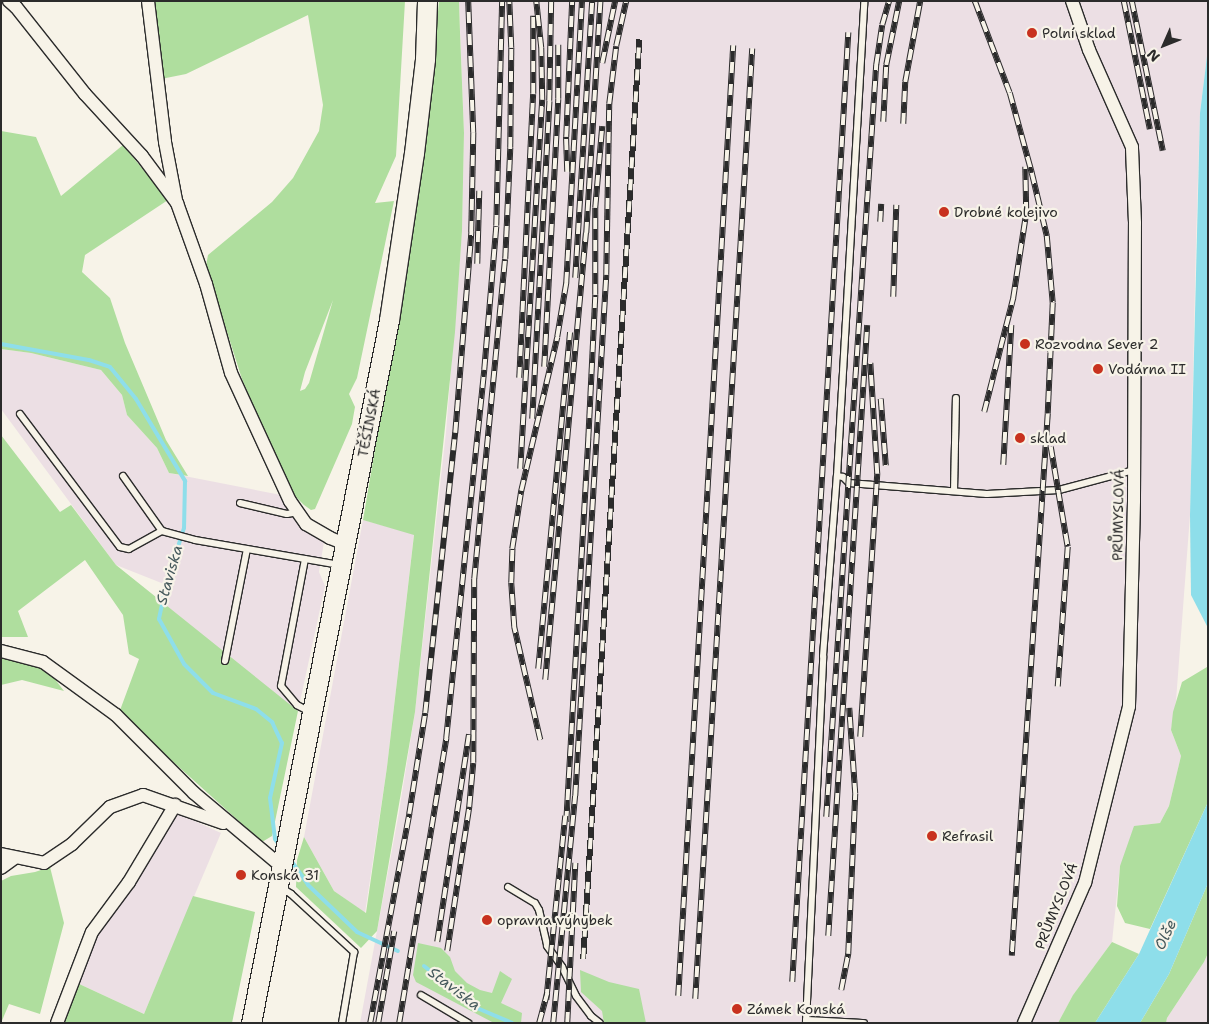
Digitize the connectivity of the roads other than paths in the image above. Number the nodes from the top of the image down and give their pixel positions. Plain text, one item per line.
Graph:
1 (9, 1) edge
2 (148, 1) edge
3 (427, 1) edge
4 (864, 1) edge
5 (1072, 1) edge
6 (177, 203) junction
7 (956, 398) dead end
8 (20, 414) dead end
9 (1134, 470) junction
10 (123, 476) dead end
11 (837, 476) junction
12 (954, 491) junction
13 (240, 503) dead end
14 (298, 512) junction
15 (162, 531) junction
16 (346, 544) junction
17 (247, 549) junction
18 (305, 559) junction
19 (341, 566) junction
20 (1, 651) edge
21 (225, 661) dead end
22 (312, 713) junction
23 (175, 805) junction
24 (230, 826) junction
25 (1, 854) edge
26 (15, 858) junction
27 (281, 866) junction
28 (1, 868) edge
29 (277, 886) junction
30 (508, 886) dead end
31 (421, 995) dead end
32 (806, 1021) edge
33 (57, 1023) edge
34 (252, 1023) edge
35 (342, 1023) edge
36 (468, 1023) edge
37 (600, 1023) edge
38 (864, 1023) edge
39 (1024, 1023) edge

1 - 6 street
2 - 6 street
3 - 16 main road, TĚŠÍNSKÁ
4 - 11 lane
5 - 9 street, PRŮMYSLOVÁ
6 - 14 street
7 - 12 lane
8 - 15 lane
9 - 12 lane
9 - 39 street, PRŮMYSLOVÁ
10 - 15 lane
11 - 12 lane
11 - 32 lane
13 - 14 lane
14 - 16 street
15 - 17 lane
16 - 19 main road, TĚŠÍNSKÁ
17 - 18 lane
17 - 21 lane
18 - 19 lane
18 - 22 lane
19 - 22 main road, TĚŠÍNSKÁ
20 - 24 street
22 - 27 main road, TĚŠÍNSKÁ
23 - 24 street
23 - 26 street
23 - 33 street
24 - 27 street
25 - 26 street
26 - 28 street
27 - 29 main road, TĚŠÍNSKÁ
29 - 34 main road, TĚŠÍNSKÁ
29 - 35 lane
30 - 37 lane
31 - 36 lane
32 - 38 lane

